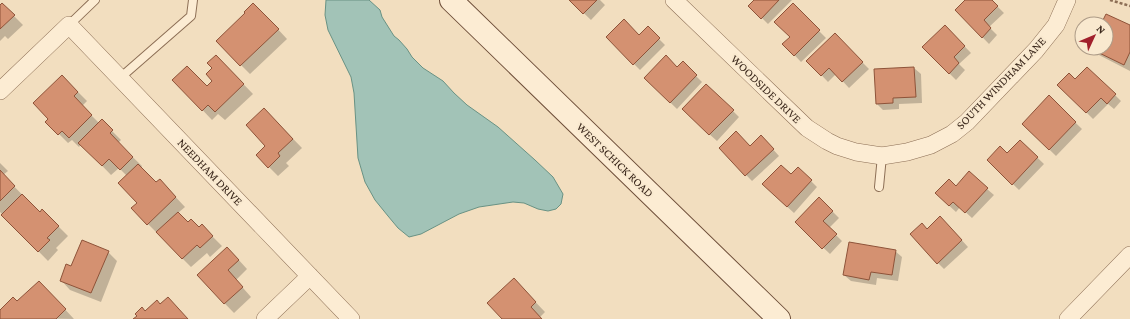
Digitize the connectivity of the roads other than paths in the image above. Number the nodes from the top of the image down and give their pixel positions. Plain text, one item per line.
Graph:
1 (95, 0) edge
2 (193, 0) edge
3 (451, 0) edge
4 (674, 0) edge
5 (1067, 0) edge
6 (69, 25) junction
7 (120, 78) junction
8 (0, 91) edge
9 (877, 155) junction
10 (879, 187) dead end
11 (1130, 256) edge
12 (310, 276) junction
13 (265, 319) edge
14 (351, 319) edge
15 (779, 319) edge
16 (1068, 319) edge

1 - 6 lane
2 - 7 lane
3 - 15 street, WEST SCHICK ROAD
4 - 9 street, WOODSIDE DRIVE
5 - 9 street, SOUTH WINDHAM LANE
6 - 7 street, NEEDHAM DRIVE
6 - 8 street
7 - 12 street, NEEDHAM DRIVE
9 - 10 lane
11 - 16 street
12 - 13 street
12 - 14 street, NEEDHAM DRIVE

